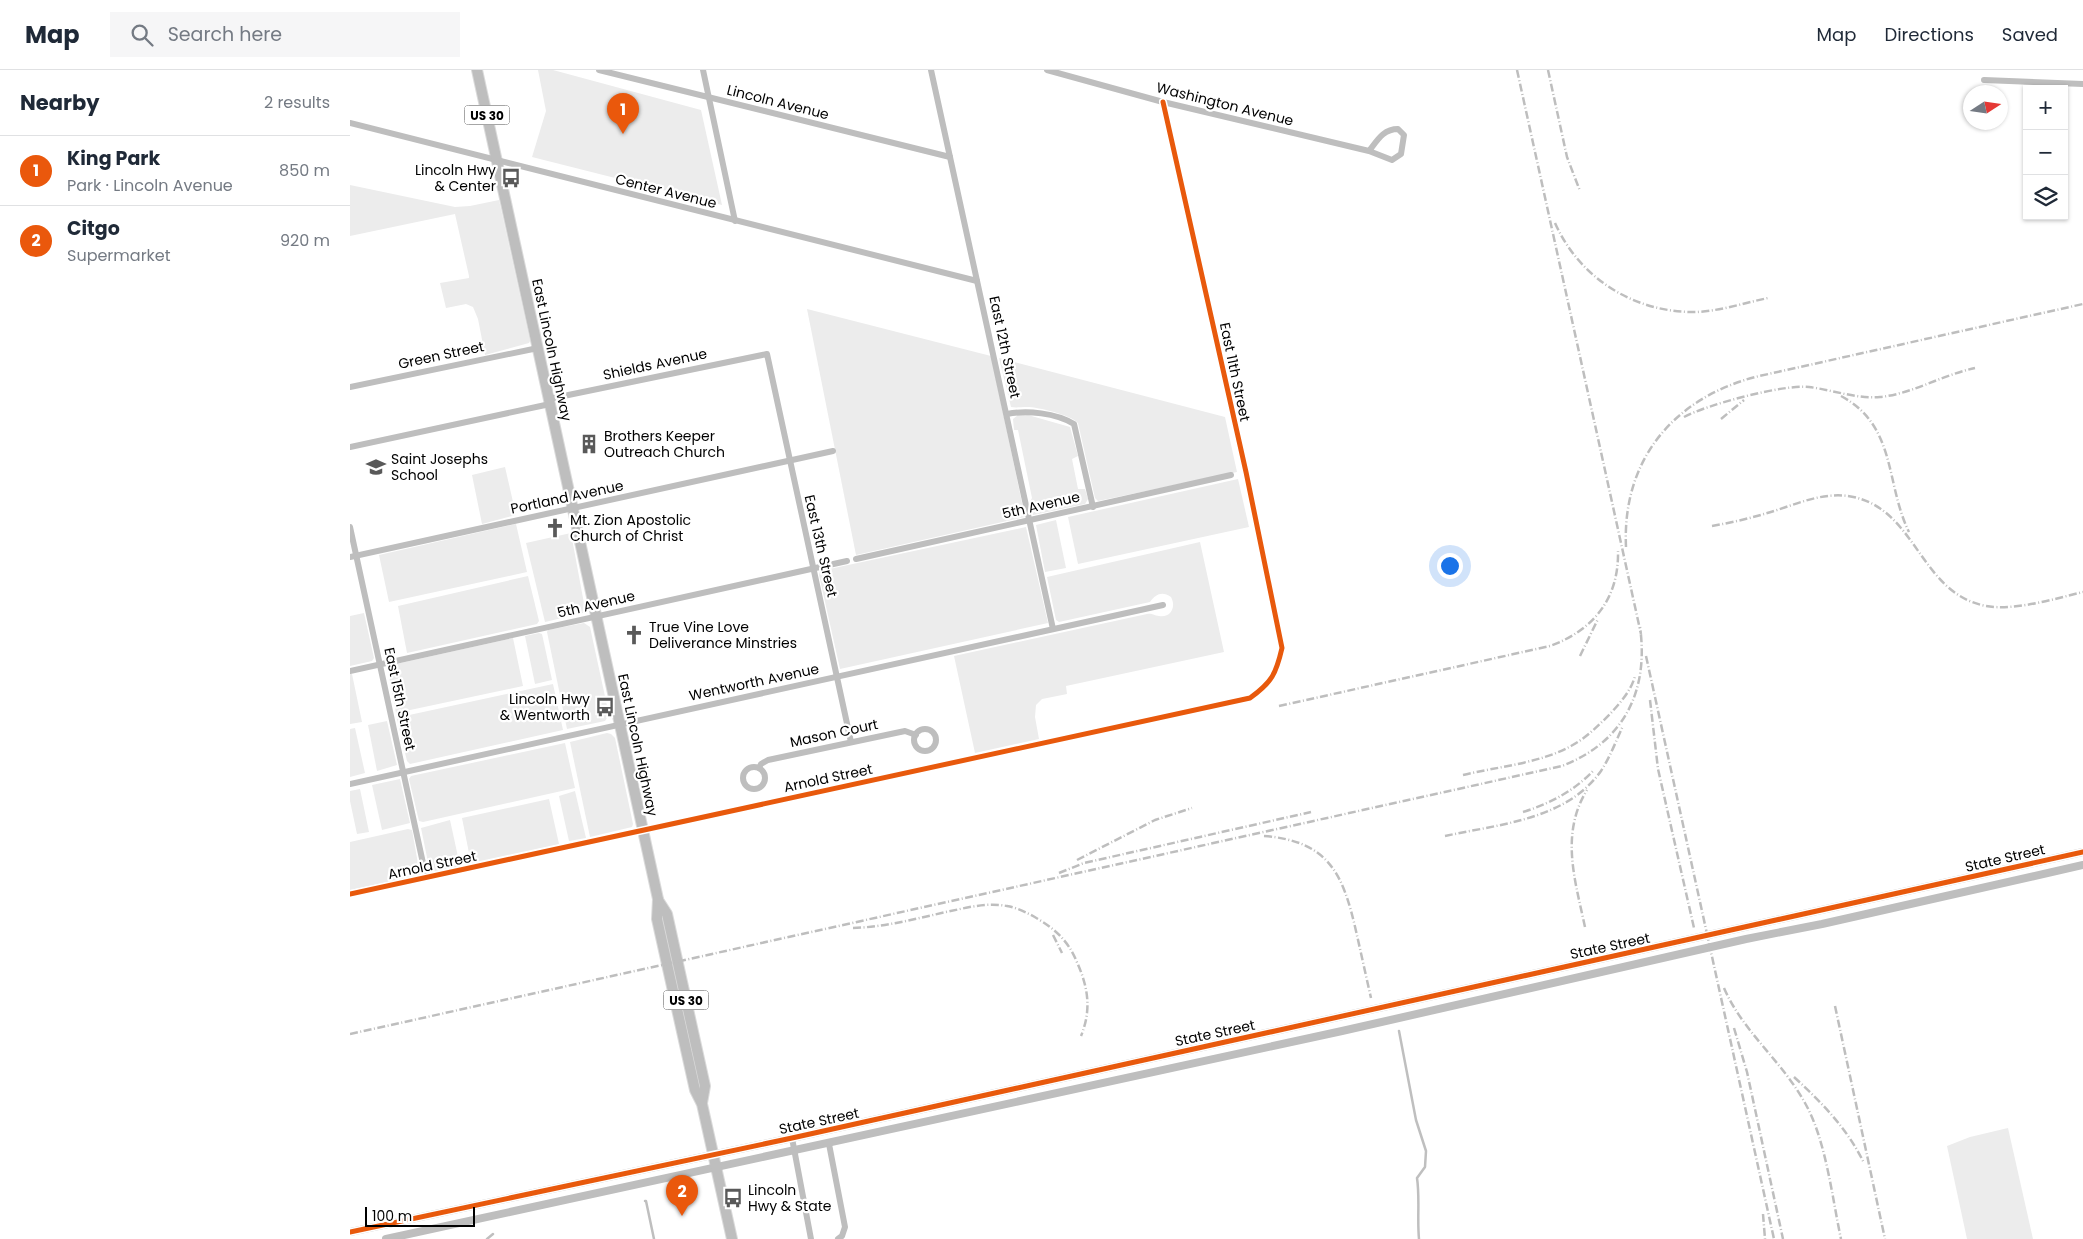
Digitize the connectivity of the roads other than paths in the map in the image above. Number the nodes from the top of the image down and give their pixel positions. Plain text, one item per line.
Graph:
1 (477, 70) edge
2 (599, 70) edge
3 (703, 70) edge
4 (931, 70) edge
5 (1047, 70) edge
6 (1984, 80) dead end
7 (2083, 84) edge
8 (709, 98) junction
9 (1163, 102) junction
10 (350, 123) edge
11 (1368, 151) junction
12 (950, 157) junction
13 (497, 160) junction
14 (735, 221) junction
15 (977, 281) junction
16 (538, 348) junction
17 (767, 354) joint
18 (350, 387) edge
19 (549, 402) junction
20 (1007, 414) junction
21 (350, 447) edge
22 (833, 451) dead end
23 (789, 460) junction
24 (1231, 475) dead end
25 (1093, 507) junction
26 (573, 509) junction
27 (1030, 521) junction
28 (350, 527) edge
29 (353, 556) edge
30 (856, 559) dead end
31 (847, 561) dead end
32 (813, 568) junction
33 (1163, 605) dead end
34 (596, 616) junction
35 (1053, 629) junction
36 (1282, 648) joint
37 (380, 664) junction
38 (350, 671) edge
39 (837, 676) junction
40 (620, 724) junction
41 (916, 735) dead end
42 (851, 742) junction
43 (759, 768) dead end
44 (403, 772) junction
45 (350, 784) edge
46 (643, 830) junction
47 (2083, 852) edge
48 (2083, 865) edge
49 (426, 877) junction
50 (350, 894) edge
51 (792, 1138) junction
52 (828, 1144) junction
53 (794, 1152) junction
54 (713, 1155) junction
55 (716, 1168) junction
56 (350, 1232) edge
57 (386, 1239) edge
58 (732, 1239) edge
59 (811, 1239) edge
60 (838, 1239) edge

1 - 13 main road, East Lincoln Highway / US 30
2 - 8 street, Lincoln Avenue
3 - 8 street
4 - 12 street, East 12th Street
5 - 9 street, Washington Avenue
6 - 7 street
8 - 12 street, Lincoln Avenue
8 - 14 street
9 - 11 street, Washington Avenue
9 - 36 street, East 11th Street
10 - 13 street, Center Avenue
11 - 11 street, Washington Avenue
12 - 15 street, East 12th Street
13 - 14 street, Center Avenue
13 - 16 main road, East Lincoln Highway / US 30
14 - 15 street, Center Avenue
15 - 20 street, East 12th Street
16 - 18 street, Green Street
16 - 19 main road, East Lincoln Highway / US 30
17 - 19 street, Shields Avenue
17 - 23 street, East 13th Street
19 - 21 street, Shields Avenue
19 - 26 main road, East Lincoln Highway / US 30
20 - 25 street
20 - 27 street, East 12th Street
22 - 23 street, Portland Avenue
23 - 26 street, Portland Avenue
23 - 32 street, East 13th Street
24 - 25 street, 5th Avenue
25 - 27 street, 5th Avenue
26 - 29 street, Portland Avenue
26 - 34 main road, East Lincoln Highway / US 30
27 - 30 street, 5th Avenue
27 - 35 street, East 12th Street
28 - 29 street, East 15th Street
29 - 37 street, East 15th Street
31 - 32 street, 5th Avenue
32 - 34 street, 5th Avenue
32 - 39 street, East 13th Street
33 - 35 street, Wentworth Avenue
34 - 37 street, 5th Avenue
34 - 40 main road, East Lincoln Highway / US 30
35 - 39 street, Wentworth Avenue
36 - 46 street, Arnold Street
37 - 38 street, 5th Avenue
37 - 44 street, East 15th Street
39 - 40 street, Wentworth Avenue
39 - 42 street, East 13th Street
40 - 44 street, Wentworth Avenue
40 - 46 main road, East Lincoln Highway / US 30
41 - 42 street, Mason Court
42 - 43 street, Mason Court
44 - 45 street, Wentworth Avenue
44 - 49 street, East 15th Street
46 - 49 street, Arnold Street
46 - 54 main road, East Lincoln Highway / US 30
47 - 51 street, State Street
48 - 52 street, State Street
49 - 50 street, Arnold Street
51 - 53 street
51 - 54 street, State Street
52 - 53 street, State Street
52 - 60 street
53 - 55 street, State Street
53 - 59 street
54 - 55 main road, East Lincoln Highway / US 30
54 - 56 street, State Street
55 - 57 street, State Street
55 - 58 main road, East Lincoln Highway / US 30

